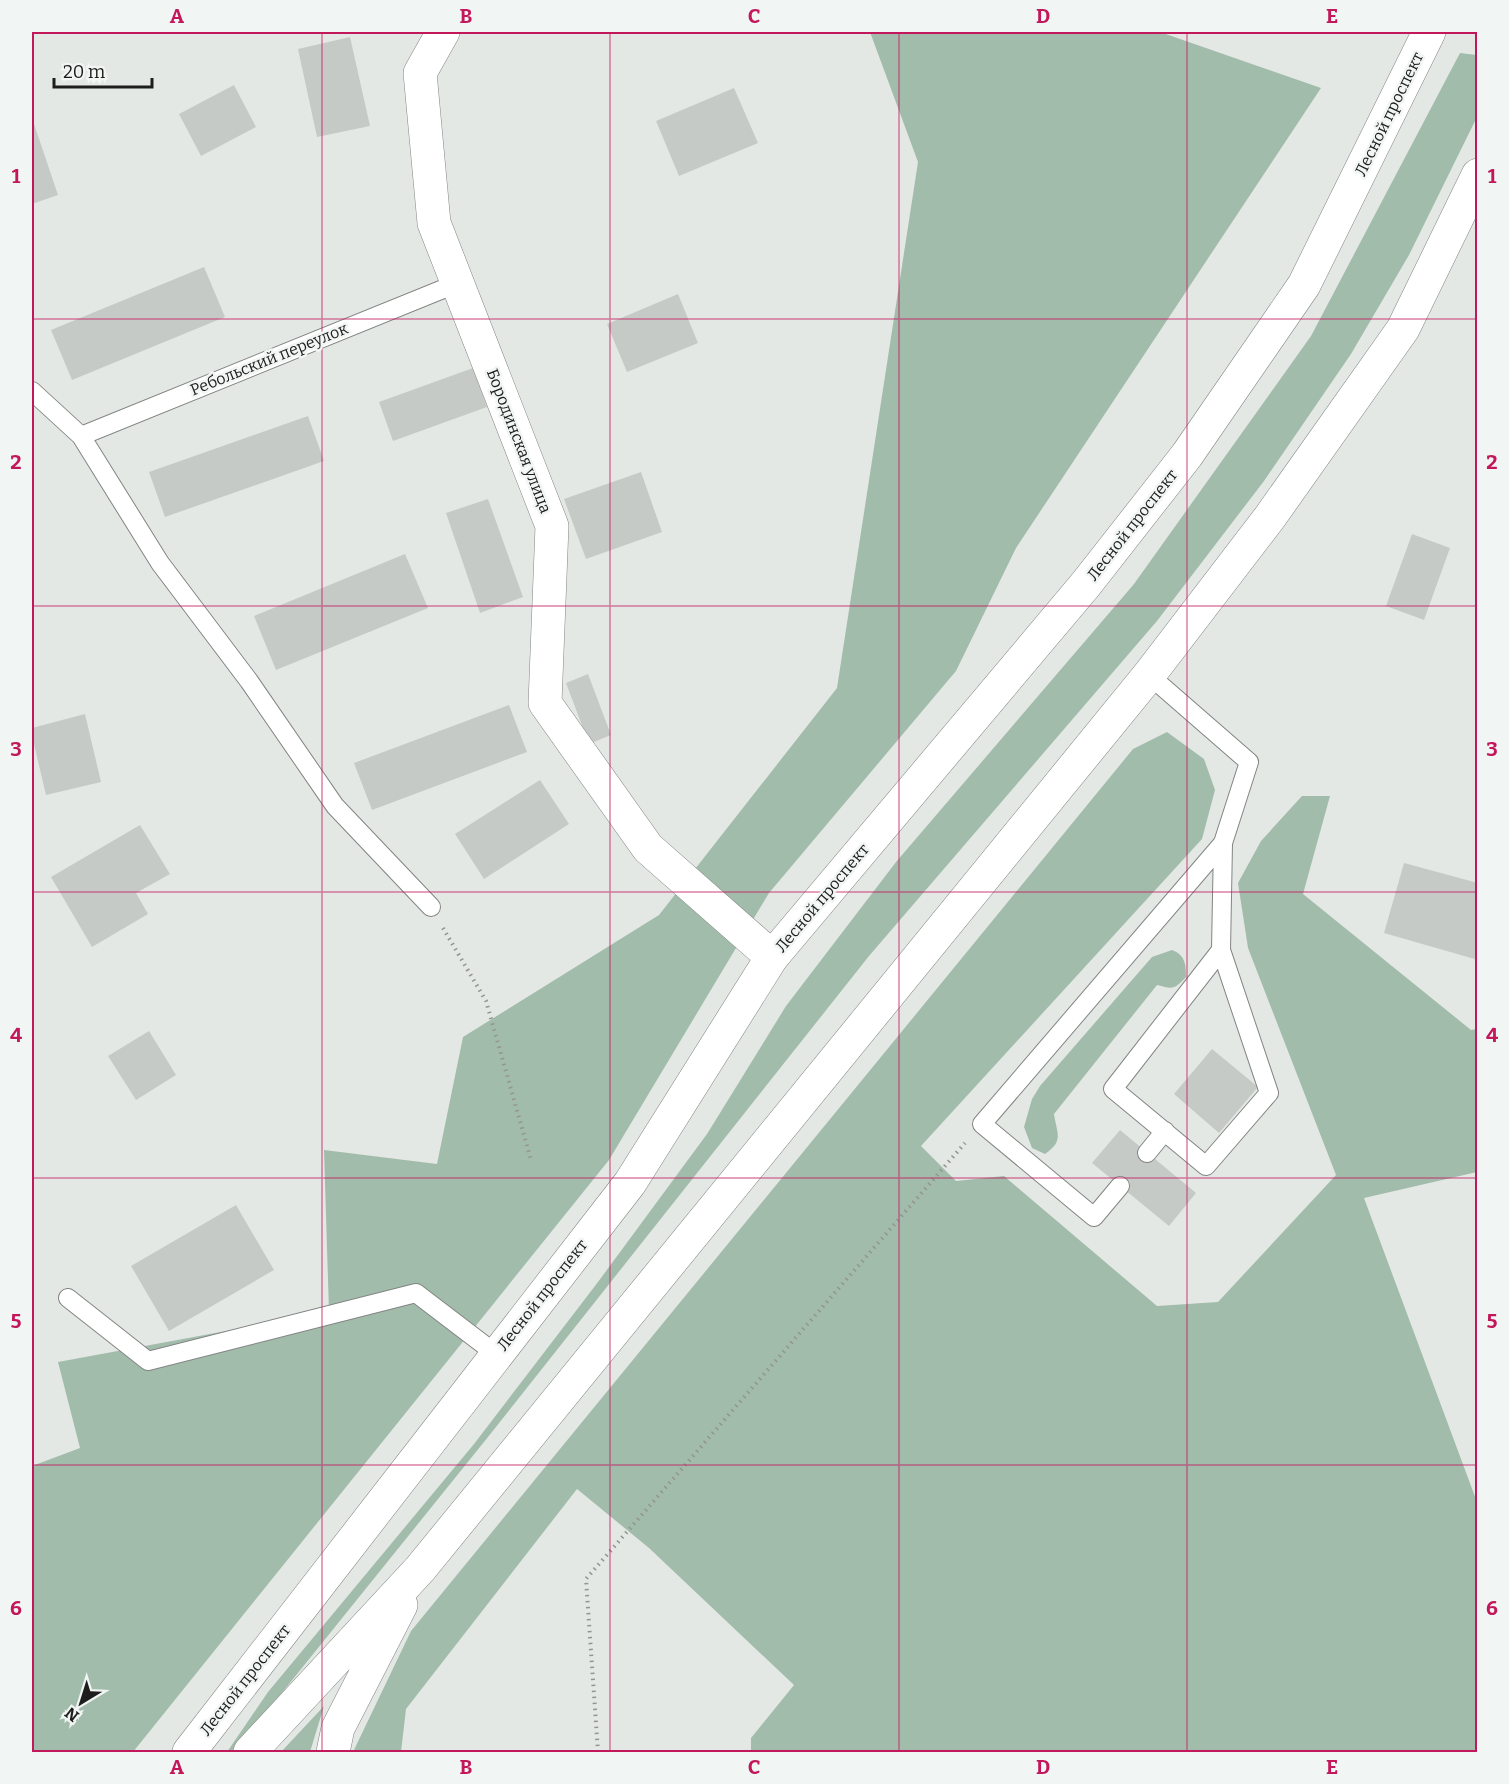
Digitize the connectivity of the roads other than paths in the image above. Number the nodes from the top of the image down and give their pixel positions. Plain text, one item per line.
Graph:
1 (443, 32) edge
2 (1430, 32) edge
3 (1478, 175) edge
4 (458, 283) junction
5 (32, 392) edge
6 (81, 435) junction
7 (1149, 675) junction
8 (1223, 843) junction
9 (431, 907) road end
10 (1221, 950) junction
11 (772, 957) junction
12 (1165, 1131) junction
13 (1147, 1153) dead end
14 (1120, 1186) dead end
15 (68, 1298) dead end
16 (496, 1354) junction
17 (420, 1569) junction
18 (189, 1752) edge
19 (250, 1752) edge
20 (333, 1752) edge

1 - 4 main road, Бородинская улица
2 - 11 main road, Лесной проспект
3 - 7 main road
4 - 6 lane, Ребольский переулок
4 - 11 main road, Бородинская улица
5 - 6 lane
6 - 9 lane
7 - 8 lane
7 - 17 main road
8 - 10 lane
8 - 14 lane
10 - 12 lane
10 - 12 lane
11 - 16 main road, Лесной проспект
12 - 13 lane
15 - 16 lane
16 - 18 main road, Лесной проспект
17 - 19 main road
17 - 20 main road

